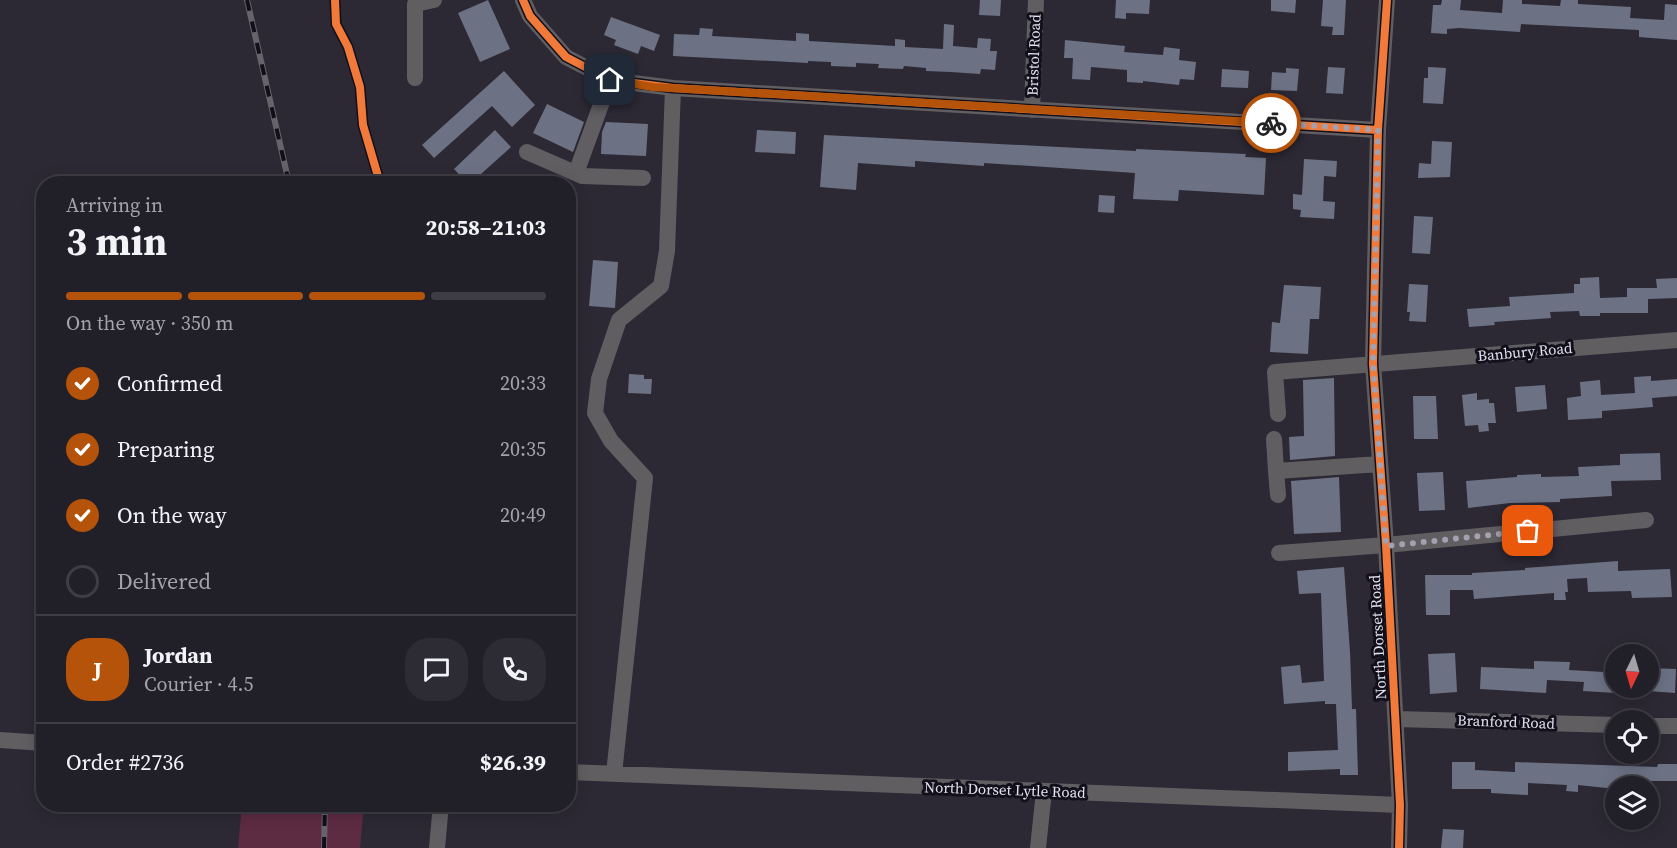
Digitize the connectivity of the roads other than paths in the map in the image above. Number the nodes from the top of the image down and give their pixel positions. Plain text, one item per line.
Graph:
1 (434, 0) edge
2 (523, 0) edge
3 (1036, 0) edge
4 (1387, 0) edge
5 (415, 78) dead end
6 (610, 80) junction
7 (673, 88) junction
8 (1032, 110) junction
9 (1378, 130) junction
10 (527, 152) dead end
11 (576, 173) junction
12 (643, 178) dead end
13 (1677, 340) edge
14 (1373, 364) junction
15 (1278, 414) dead end
16 (1274, 439) dead end
17 (1380, 464) junction
18 (1276, 471) junction
19 (1278, 495) dead end
20 (1646, 519) dead end
21 (1386, 546) junction
22 (1279, 553) dead end
23 (1396, 719) junction
24 (1605, 725) edge
25 (1659, 726) edge
26 (1677, 726) edge
27 (0, 740) edge
28 (36, 742) edge
29 (576, 772) edge
30 (614, 774) junction
31 (1044, 791) junction
32 (1400, 805) junction
33 (440, 812) edge
34 (437, 848) edge
35 (1038, 848) edge
36 (1399, 848) edge

1 - 5 street
2 - 6 street
3 - 8 street, Bristol Road
4 - 9 street, North Dorset Road
6 - 7 street
6 - 11 street
7 - 8 street
7 - 30 street
8 - 9 street
9 - 14 street, North Dorset Road
10 - 11 street
11 - 12 street
13 - 14 street, Banbury Road
14 - 15 street, Banbury Road
14 - 17 street, North Dorset Road
16 - 18 street
17 - 18 street
17 - 21 street, North Dorset Road
18 - 19 street
20 - 21 street
21 - 22 street
21 - 23 street, North Dorset Road
23 - 24 street, Branford Road
23 - 32 street, North Dorset Road
25 - 26 street
27 - 28 street
29 - 30 street, North Dorset Lytle Road
30 - 31 street, North Dorset Lytle Road
31 - 32 street, North Dorset Lytle Road
31 - 35 street
32 - 36 street
33 - 34 street

